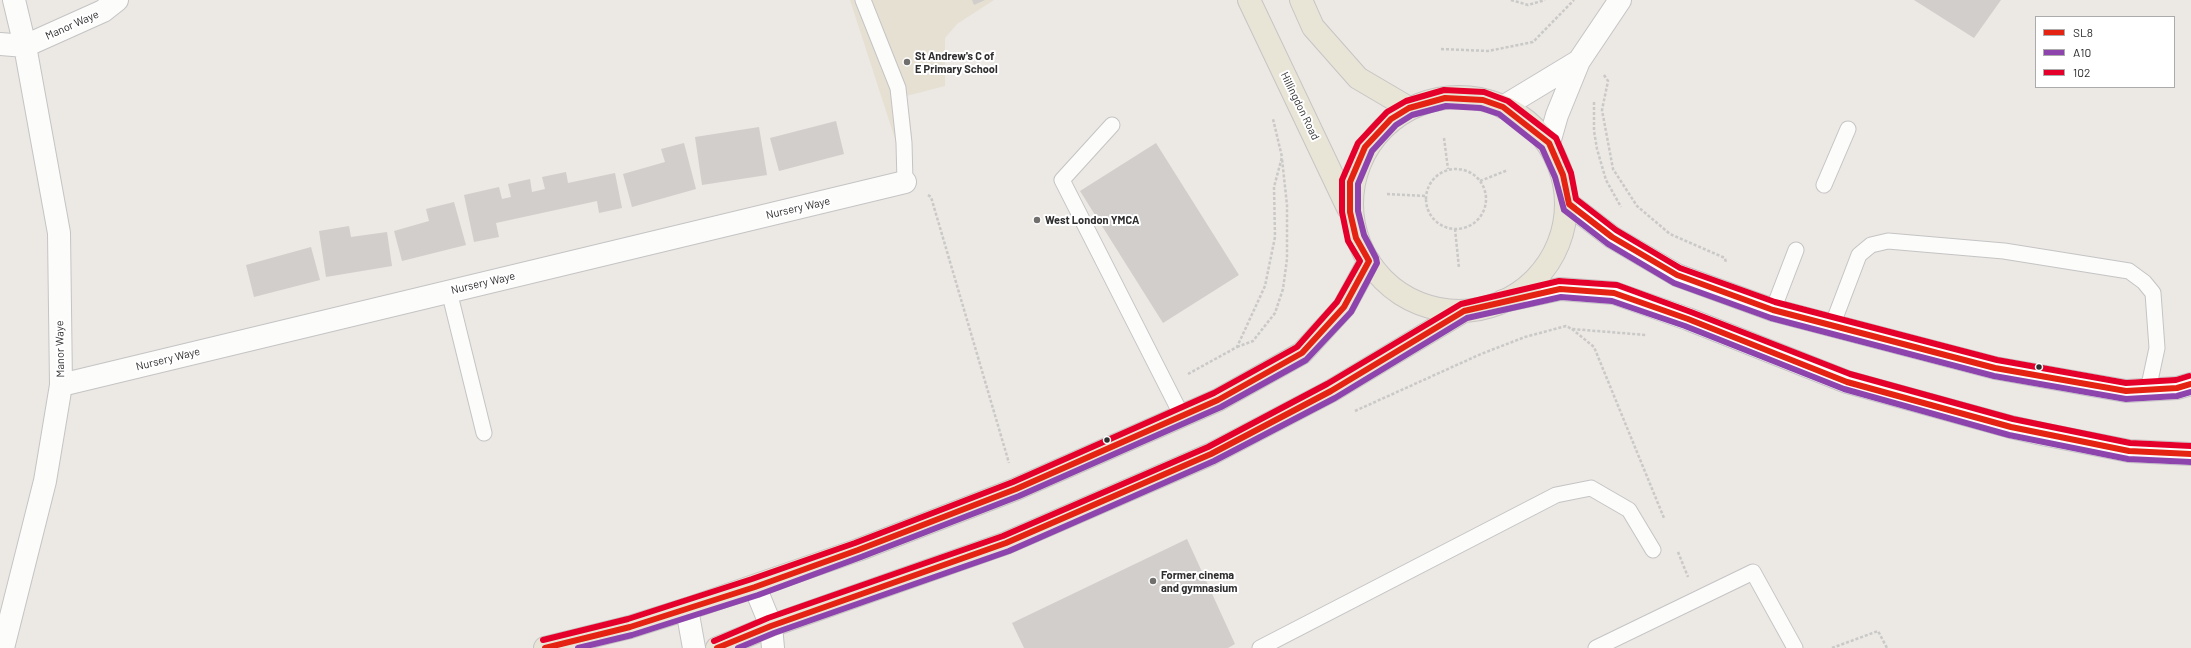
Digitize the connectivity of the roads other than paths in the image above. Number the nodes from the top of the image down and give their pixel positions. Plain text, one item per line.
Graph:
1 (14, 0) edge
2 (117, 0) edge
3 (863, 0) edge
4 (1249, 0) edge
5 (1301, 0) edge
6 (1620, 0) edge
7 (0, 44) edge
8 (25, 46) junction
9 (1579, 61) junction
10 (1503, 107) junction
11 (1409, 108) junction
12 (1112, 126) dead end
13 (1848, 129) dead end
14 (1549, 143) junction
15 (905, 182) joint
16 (1824, 185) dead end
17 (1569, 204) junction
18 (1350, 212) junction
19 (1796, 250) dead end
20 (1369, 261) junction
21 (449, 291) junction
22 (1503, 301) junction
23 (1773, 310) junction
24 (1464, 311) junction
25 (1832, 326) junction
26 (2191, 384) edge
27 (61, 385) junction
28 (2148, 390) junction
29 (1182, 416) junction
30 (484, 433) dead end
31 (2191, 454) edge
32 (1653, 550) dead end
33 (755, 587) junction
34 (687, 610) junction
35 (771, 626) junction
36 (3, 648) edge
37 (544, 648) edge
38 (694, 648) edge
39 (717, 648) edge
40 (773, 648) edge
41 (1260, 648) edge
42 (1596, 648) edge
43 (1795, 648) edge

1 - 8 street
2 - 8 street, Manor Waye
3 - 15 lane
4 - 18 main road, Hillingdon Road
5 - 11 main road
6 - 9 street
7 - 8 street, Manor Waye
8 - 27 street, Manor Waye
9 - 10 street
9 - 14 street
10 - 11 main road
10 - 14 main road
11 - 18 main road
12 - 29 lane
13 - 16 lane
14 - 17 main road
15 - 21 street, Nursery Waye
17 - 22 main road
17 - 23 street
18 - 20 main road
19 - 23 lane
20 - 24 main road
20 - 29 main road
21 - 27 street, Nursery Waye
21 - 30 lane
22 - 24 main road
22 - 31 street
23 - 25 street
24 - 35 main road
25 - 28 street
25 - 28 lane
26 - 28 street
27 - 36 street, Manor Waye
29 - 33 main road
32 - 41 lane
33 - 34 main road
33 - 35 street
34 - 37 main road
34 - 38 street
35 - 39 main road
35 - 40 street
42 - 43 lane

